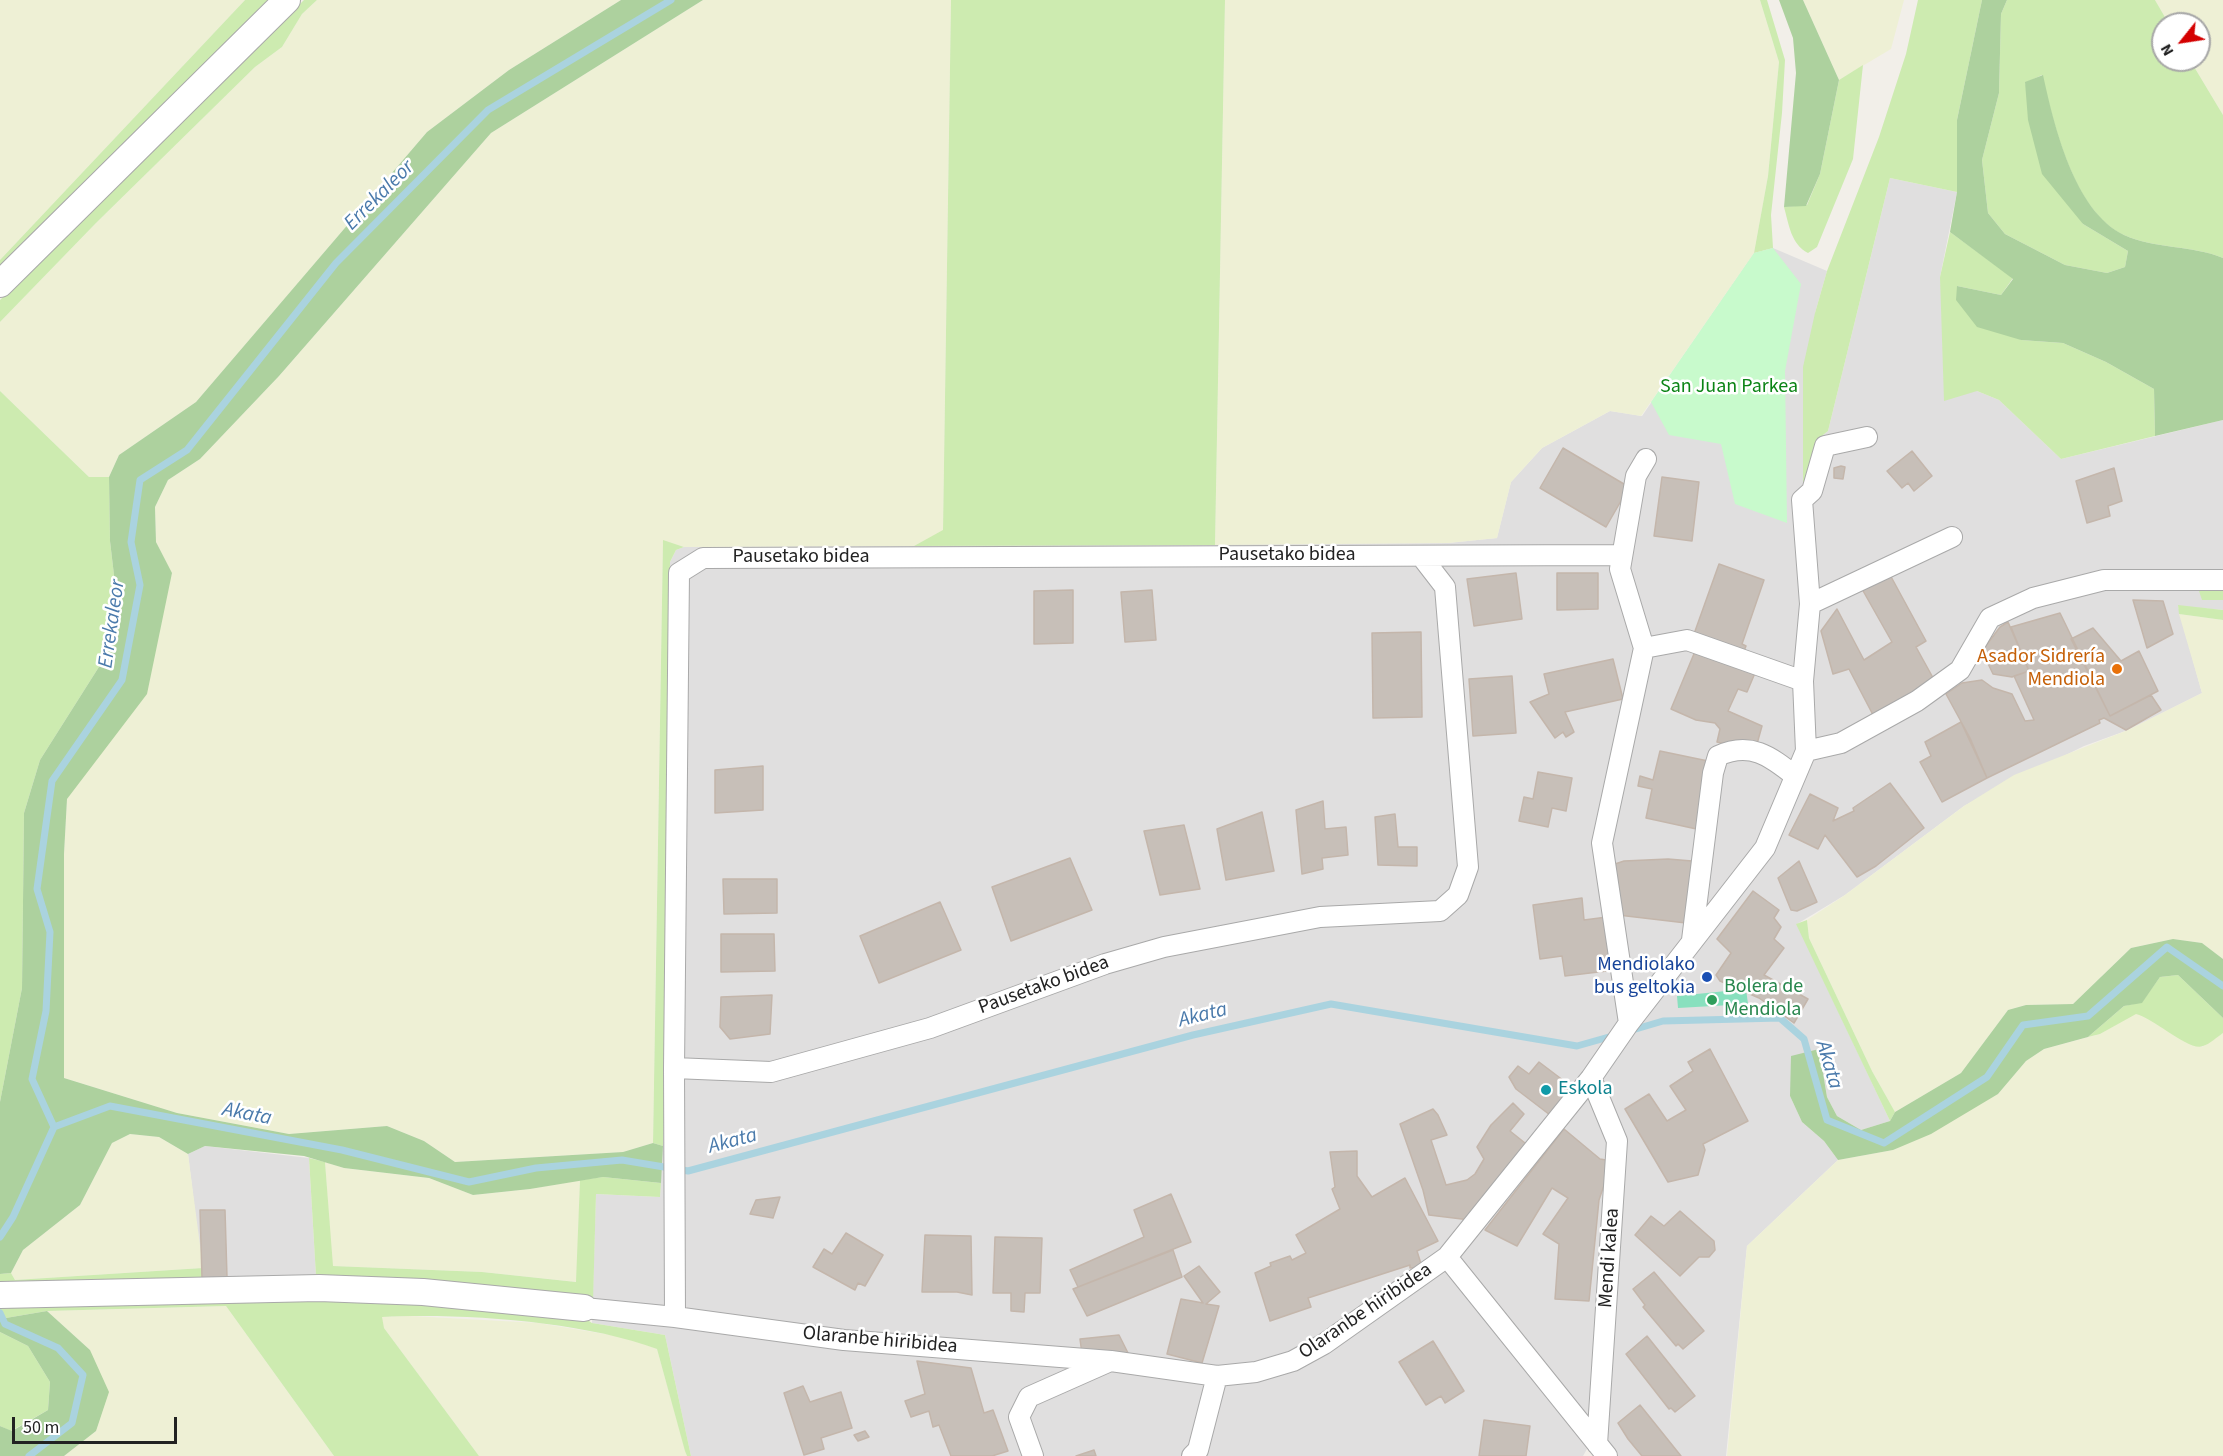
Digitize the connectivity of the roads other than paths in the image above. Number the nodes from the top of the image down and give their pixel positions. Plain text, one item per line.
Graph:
1 (287, 0) edge
2 (0, 284) edge
3 (1867, 437) dead end
4 (1646, 459) dead end
5 (1952, 537) dead end
6 (1622, 555) junction
7 (1421, 556) junction
8 (2223, 580) edge
9 (1810, 604) junction
10 (1644, 648) junction
11 (1803, 681) junction
12 (1806, 751) junction
13 (1795, 776) junction
14 (1692, 941) junction
15 (1629, 1023) junction
16 (674, 1068) junction
17 (1591, 1078) junction
18 (1448, 1257) junction
19 (7, 1295) edge
20 (584, 1308) joint
21 (675, 1317) junction
22 (1111, 1361) junction
23 (1217, 1376) junction
24 (1602, 1450) edge
25 (1197, 1454) edge
26 (1034, 1456) edge

1 - 2 street
3 - 9 street
4 - 6 street
5 - 9 street
6 - 7 street, Pausetako bidea
6 - 10 street
7 - 16 street, Pausetako bidea
7 - 16 street, Pausetako bidea
8 - 12 street
9 - 11 street
10 - 11 street
10 - 15 street
11 - 12 street
12 - 13 street, Olaranbe hiribidea
13 - 14 street, Olaranbe hiribidea
13 - 14 street
14 - 15 street, Olaranbe hiribidea
15 - 17 street, Olaranbe hiribidea
16 - 21 street, Pausetako bidea
17 - 18 street, Olaranbe hiribidea
17 - 24 street, Mendi kalea
18 - 23 street, Olaranbe hiribidea
18 - 24 street
19 - 20 street
20 - 21 street, Olaranbe hiribidea
21 - 22 street, Olaranbe hiribidea
22 - 23 street, Olaranbe hiribidea
22 - 26 street
23 - 25 street

